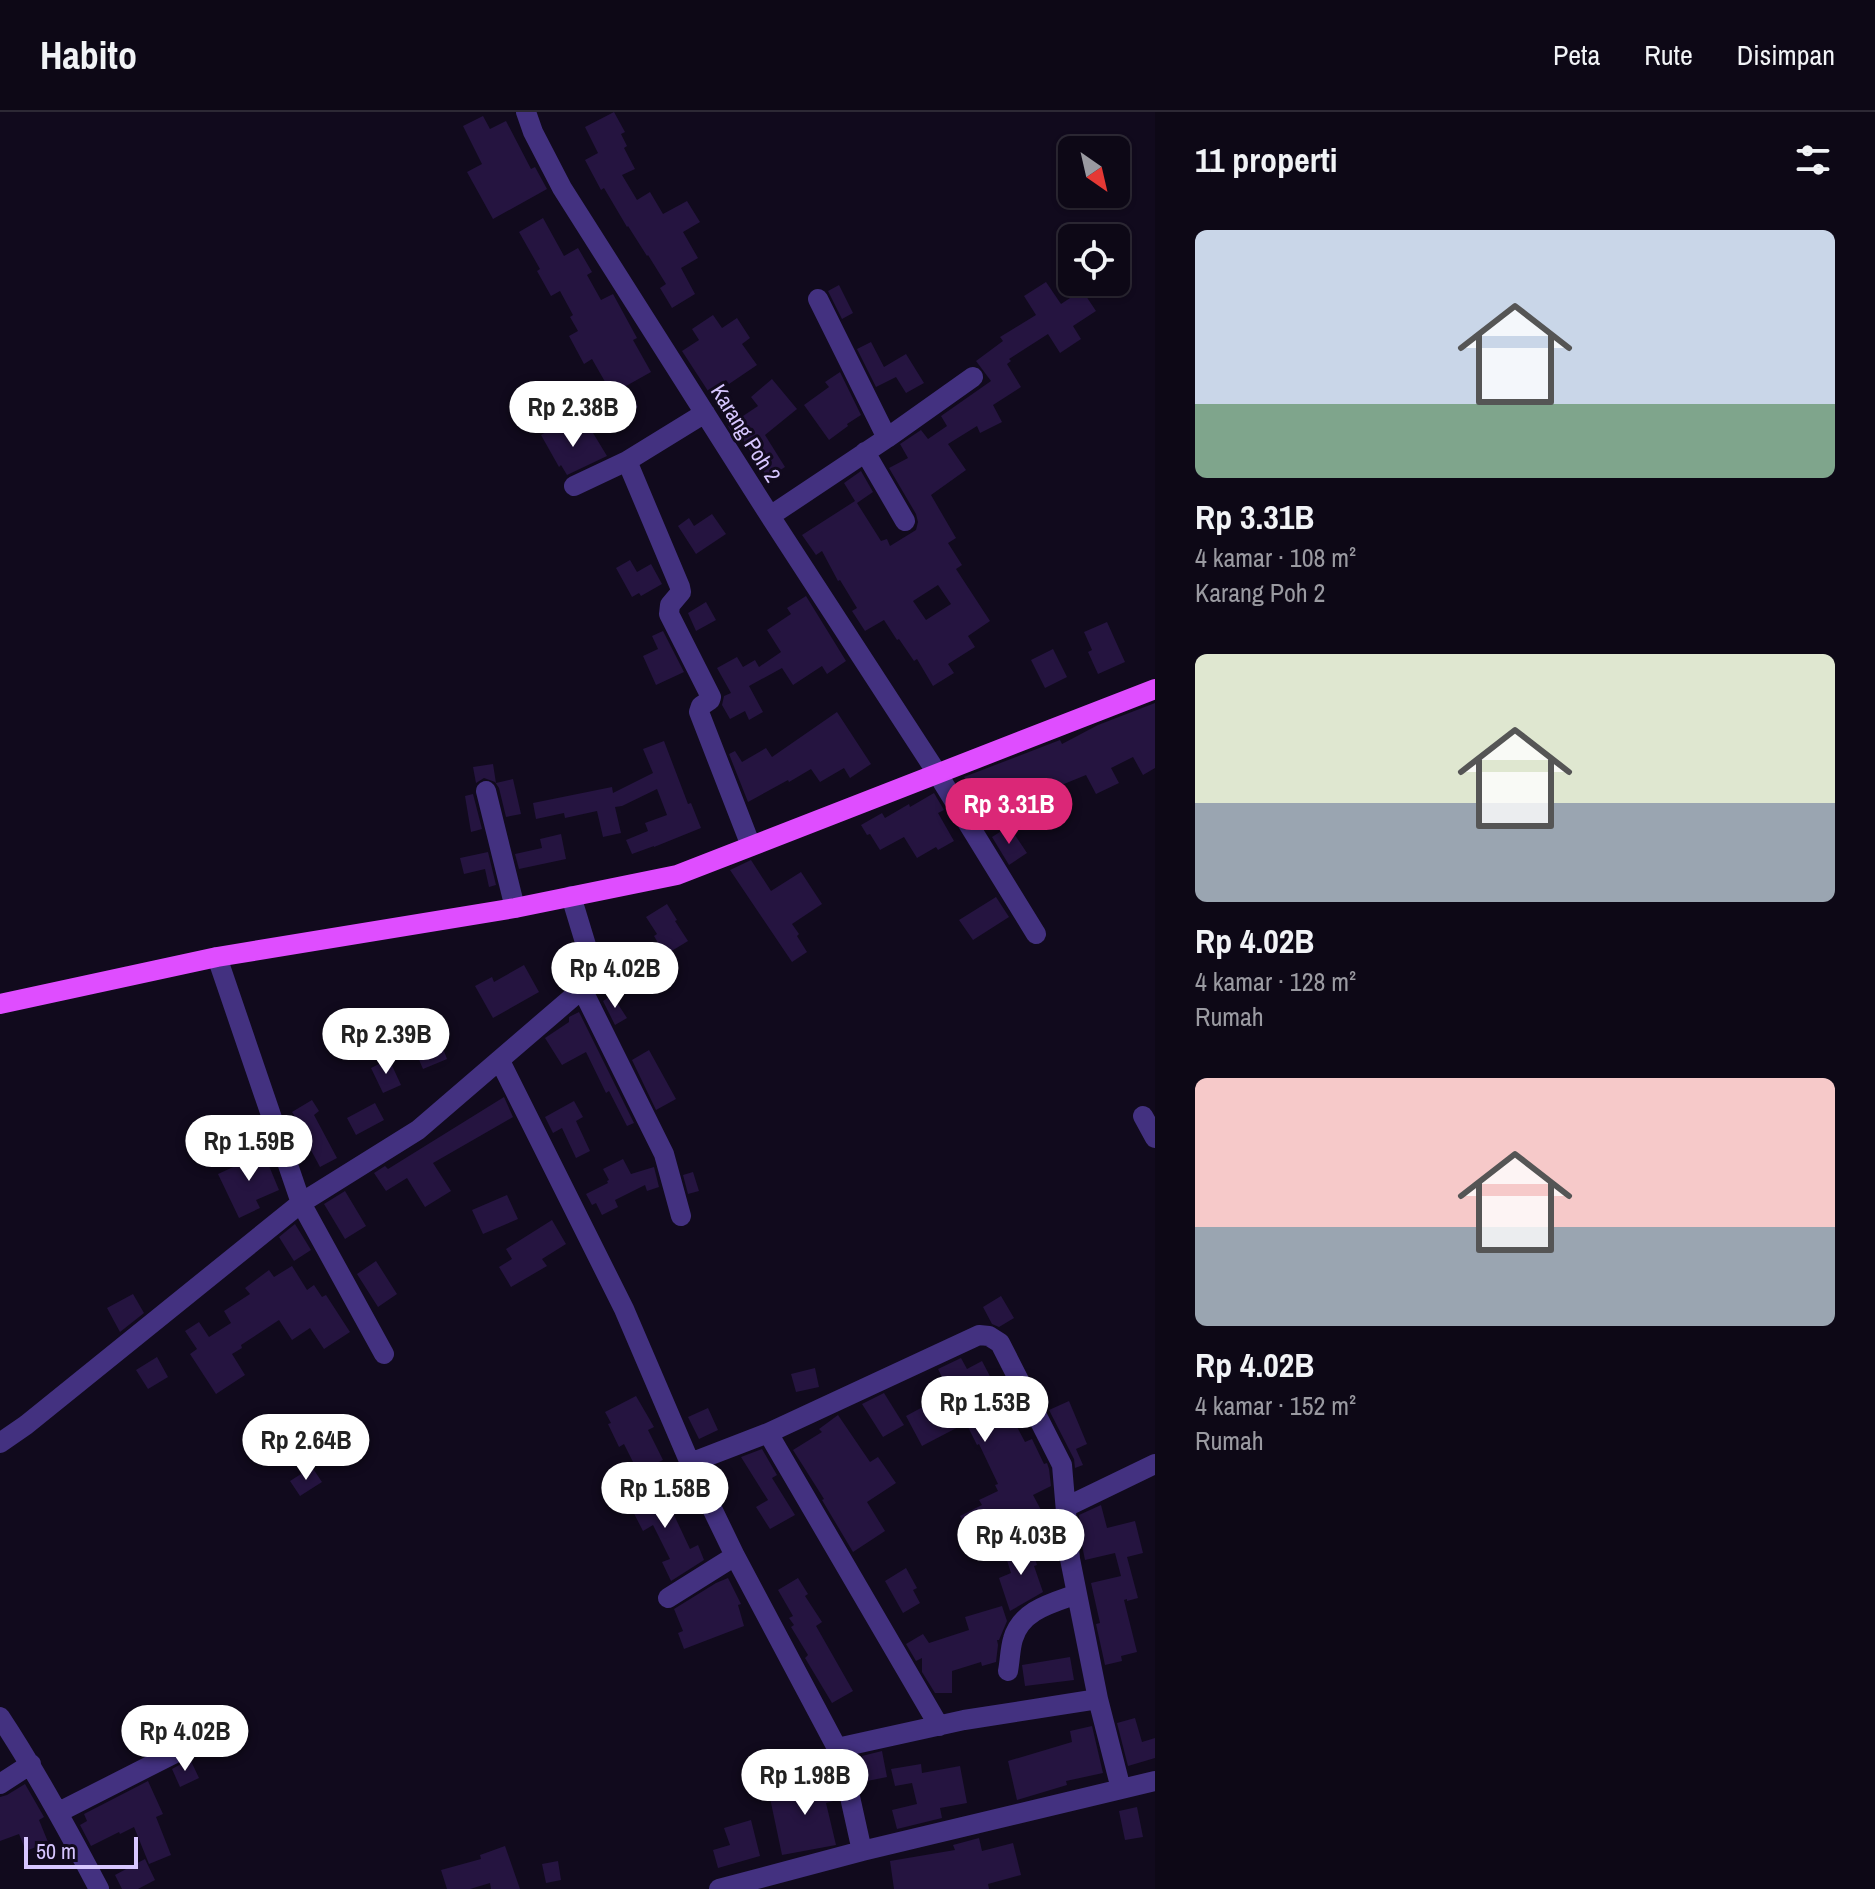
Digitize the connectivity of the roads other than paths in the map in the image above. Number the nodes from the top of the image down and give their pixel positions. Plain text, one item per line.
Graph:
1 (526, 112) edge
2 (818, 299) dead end
3 (973, 377) dead end
4 (705, 413) junction
5 (887, 438) junction
6 (865, 452) junction
7 (627, 461) junction
8 (574, 486) dead end
9 (770, 516) junction
10 (905, 521) dead end
11 (1155, 689) edge
12 (937, 773) junction
13 (486, 791) dead end
14 (751, 846) junction
15 (571, 896) junction
16 (515, 908) junction
17 (1036, 934) dead end
18 (217, 957) junction
19 (582, 989) junction
20 (0, 1004) edge
21 (500, 1061) junction
22 (1143, 1116) dead end
23 (1155, 1138) edge
24 (301, 1203) junction
25 (681, 1216) dead end
26 (384, 1354) dead end
27 (768, 1433) junction
28 (0, 1443) edge
29 (690, 1463) junction
30 (1155, 1464) edge
31 (1066, 1507) junction
32 (735, 1556) junction
33 (1077, 1594) junction
34 (668, 1598) dead end
35 (1008, 1671) dead end
36 (1098, 1699) junction
37 (0, 1717) edge
38 (939, 1726) junction
39 (837, 1748) junction
40 (183, 1749) dead end
41 (31, 1764) junction
42 (1155, 1781) edge
43 (0, 1784) edge
44 (1121, 1789) junction
45 (59, 1812) junction
46 (862, 1851) junction
47 (99, 1889) edge
48 (719, 1889) edge

1 - 4 street, Karang Poh 2
2 - 5 street
3 - 5 street
4 - 7 street
4 - 9 street, Karang Poh 2
5 - 6 street
6 - 9 street
6 - 10 street
7 - 8 street
7 - 14 street
9 - 12 street, Karang Poh 2
11 - 12 main road
12 - 14 main road
12 - 17 street, Karang Poh 2
13 - 16 street
14 - 15 main road
15 - 16 main road
15 - 19 street
16 - 18 main road
18 - 20 main road
18 - 24 street
19 - 21 street
19 - 25 street
21 - 24 street
21 - 29 street
22 - 23 street
24 - 26 street
24 - 28 street
27 - 29 street
27 - 31 street
27 - 38 street
29 - 32 street
30 - 31 street
31 - 33 street
32 - 34 street
32 - 39 street
33 - 35 street
33 - 36 street
36 - 38 street
36 - 44 street
37 - 41 street
38 - 39 street
39 - 46 street
40 - 45 street
41 - 43 street
41 - 45 street
42 - 44 street
44 - 46 street
45 - 47 street
46 - 48 street

